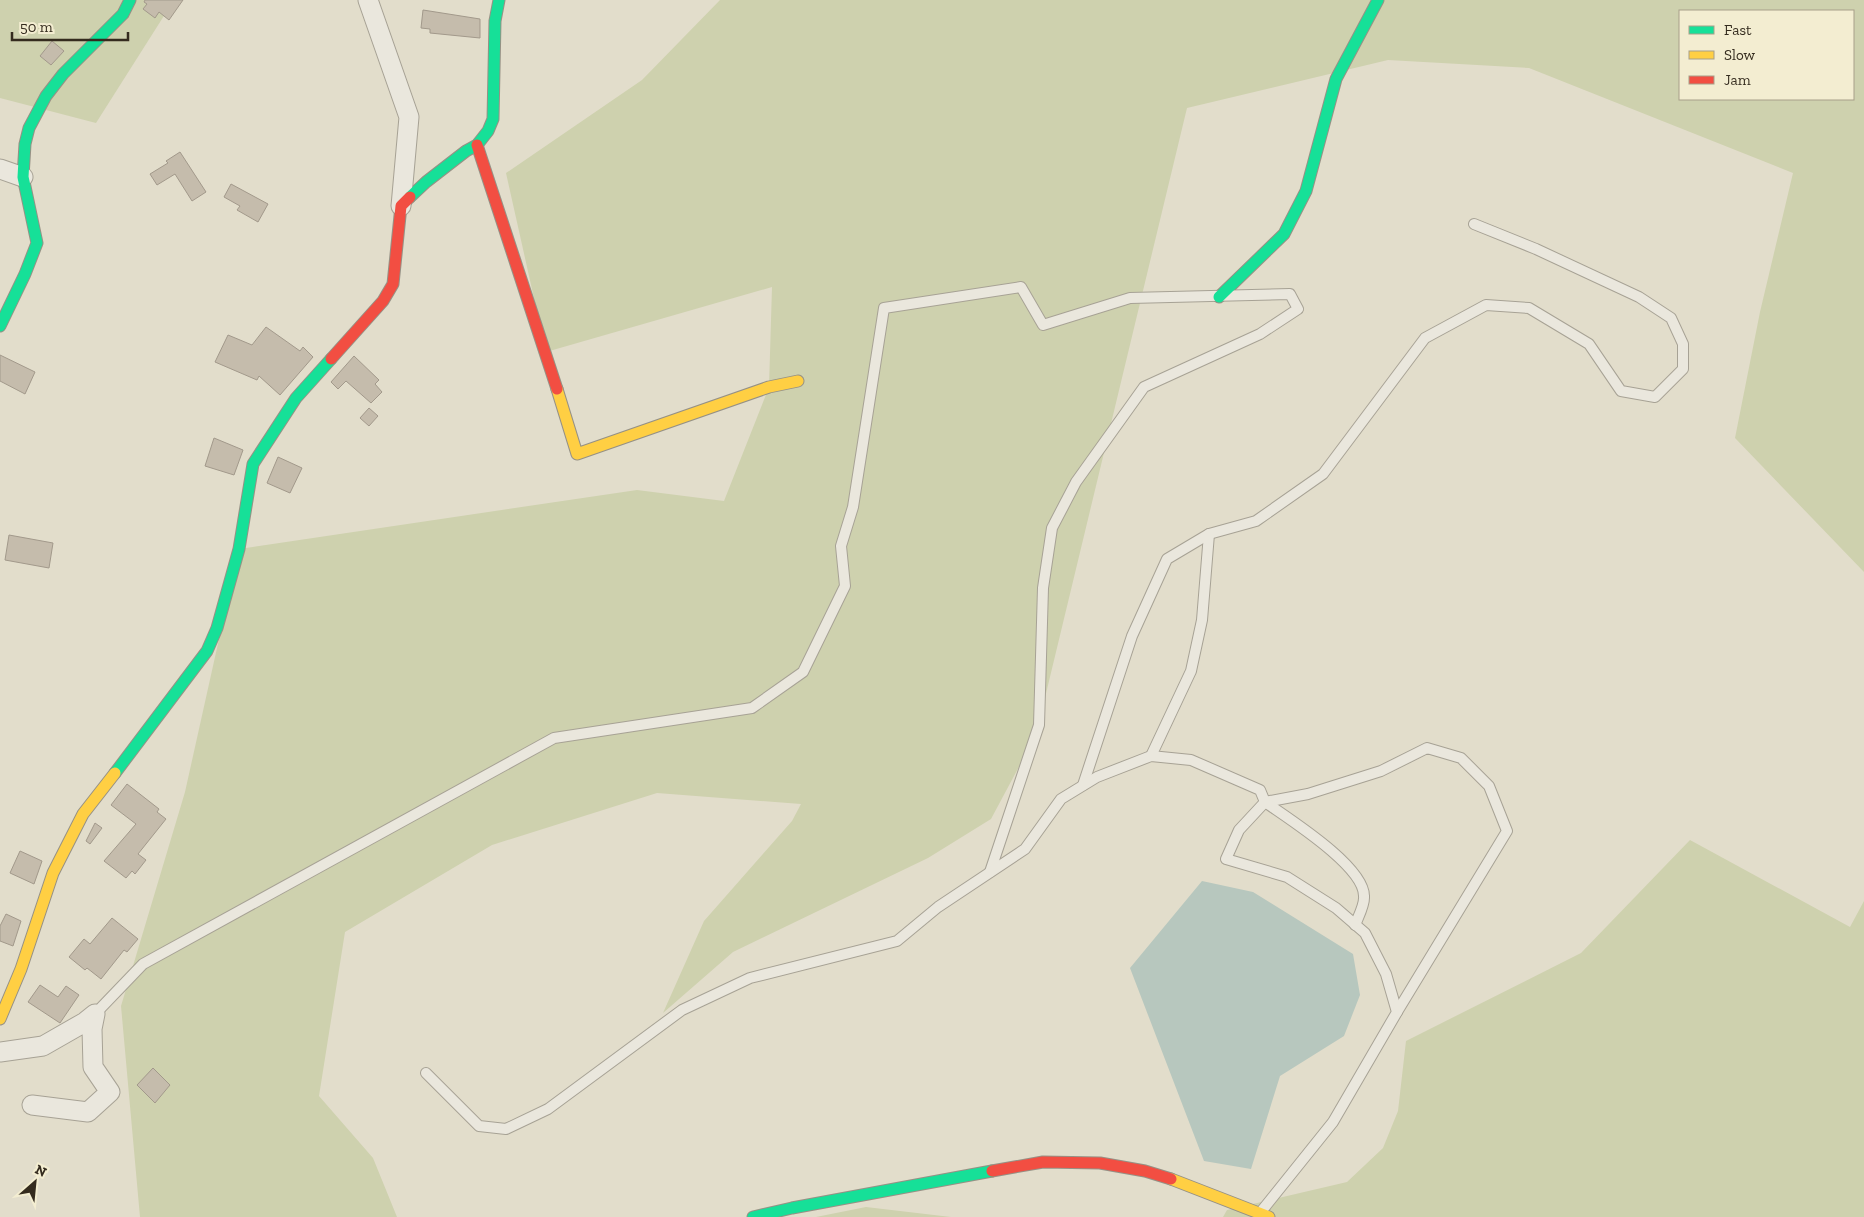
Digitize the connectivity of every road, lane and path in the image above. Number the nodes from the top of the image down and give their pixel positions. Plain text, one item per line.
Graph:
1 (130, 0) edge
2 (368, 0) edge
3 (499, 0) edge
4 (1378, 0) edge
5 (477, 145) junction
6 (0, 169) edge
7 (23, 177) junction
8 (401, 206) junction
9 (1474, 224) dead end
10 (1219, 297) junction
11 (0, 326) edge
12 (798, 382) dead end
13 (1210, 534) junction
14 (1151, 756) junction
15 (1083, 785) junction
16 (1265, 802) junction
17 (990, 872) junction
18 (1355, 925) junction
19 (1397, 1012) junction
20 (95, 1014) junction
21 (0, 1019) edge
22 (0, 1052) edge
23 (426, 1073) dead end
24 (32, 1106) dead end
25 (1264, 1215) edge
26 (753, 1217) edge

1 - 7 street
2 - 8 street
3 - 5 street
4 - 10 street
5 - 8 street
5 - 12 street
6 - 7 street
7 - 11 street
8 - 21 street
9 - 13 lane
10 - 17 lane
10 - 20 lane
13 - 14 lane
13 - 15 lane
14 - 15 lane
14 - 16 lane
15 - 17 lane
16 - 18 lane
16 - 18 lane
16 - 19 lane
17 - 23 lane
18 - 19 lane
19 - 25 lane
20 - 22 street
20 - 24 street
25 - 26 street

